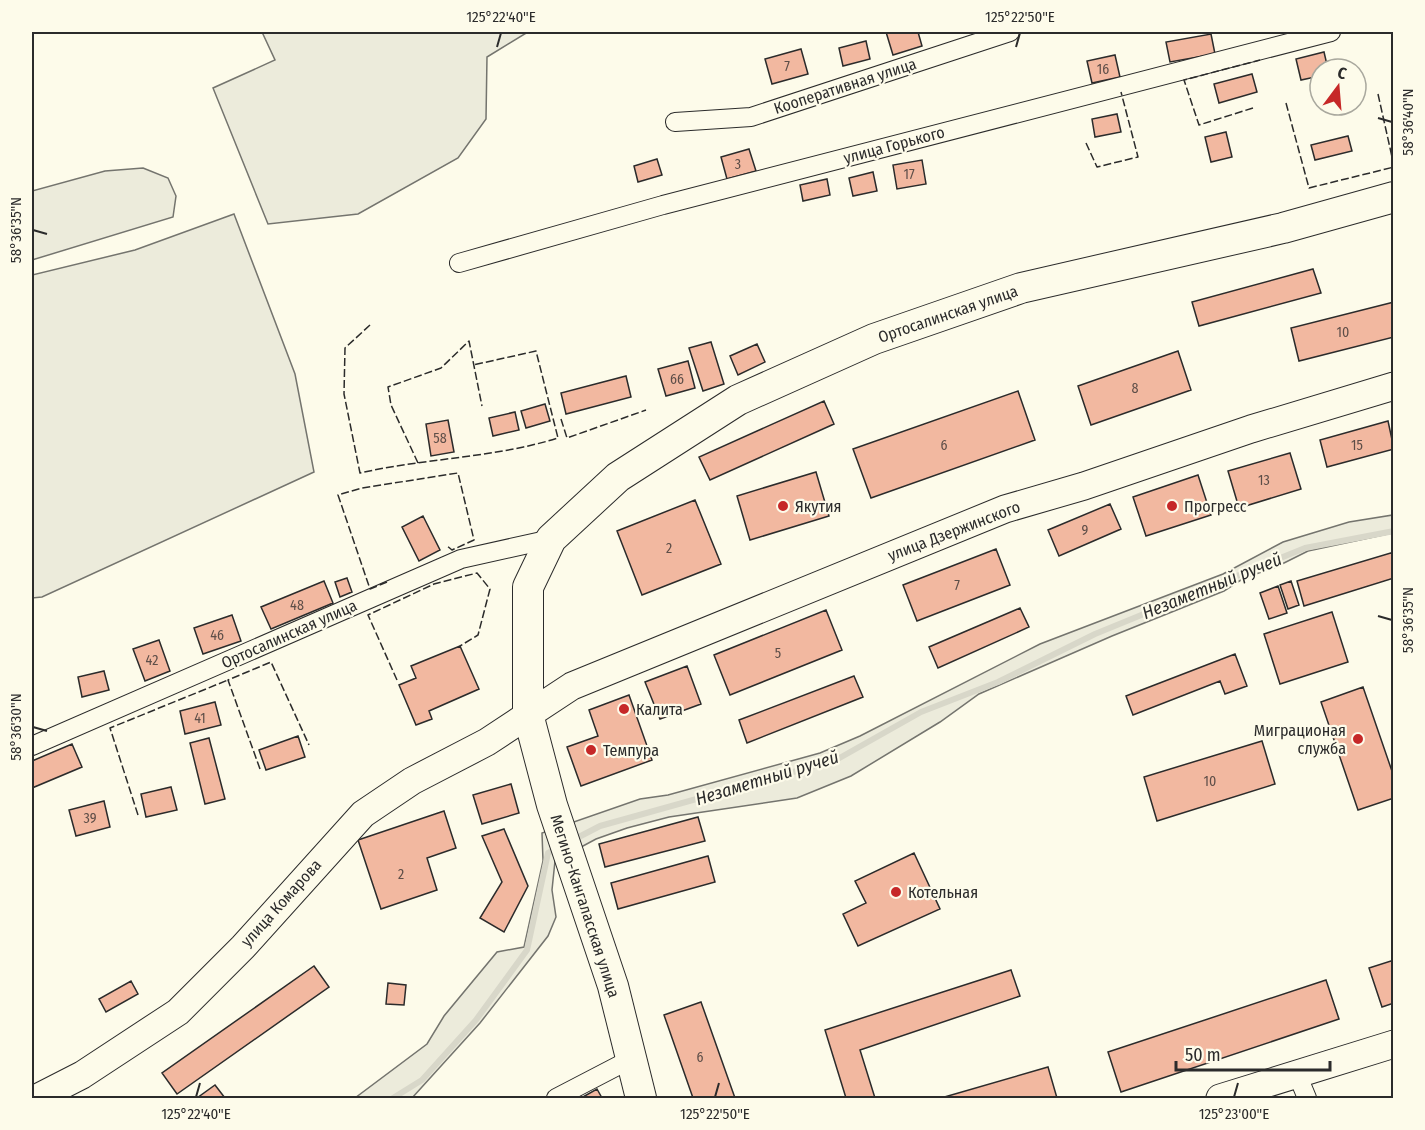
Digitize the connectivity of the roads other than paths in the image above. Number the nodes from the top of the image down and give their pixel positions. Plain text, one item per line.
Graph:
1 (1010, 32) edge
2 (1331, 32) edge
3 (675, 122) dead end
4 (1394, 197) edge
5 (459, 263) dead end
6 (1394, 386) edge
7 (551, 539) junction
8 (528, 714) junction
9 (32, 746) edge
10 (1394, 1044) edge
11 (631, 1059) junction
12 (1302, 1086) edge
13 (37, 1098) edge
14 (556, 1098) edge
15 (641, 1098) edge
16 (1220, 1098) edge

1 - 3 street, Кооперативная улица
2 - 5 street, улица Горького
4 - 7 main road, Ортосалинская улица
6 - 8 street, улица Дзержинского
7 - 8 main road, Ортосалинская улица
7 - 9 street, Ортосалинская улица
8 - 11 main road, Мегино-Кангаласская улица
8 - 13 street, улица Комарова
10 - 12 street
11 - 14 street
11 - 15 main road, Мегино-Кангаласская улица
12 - 16 street

